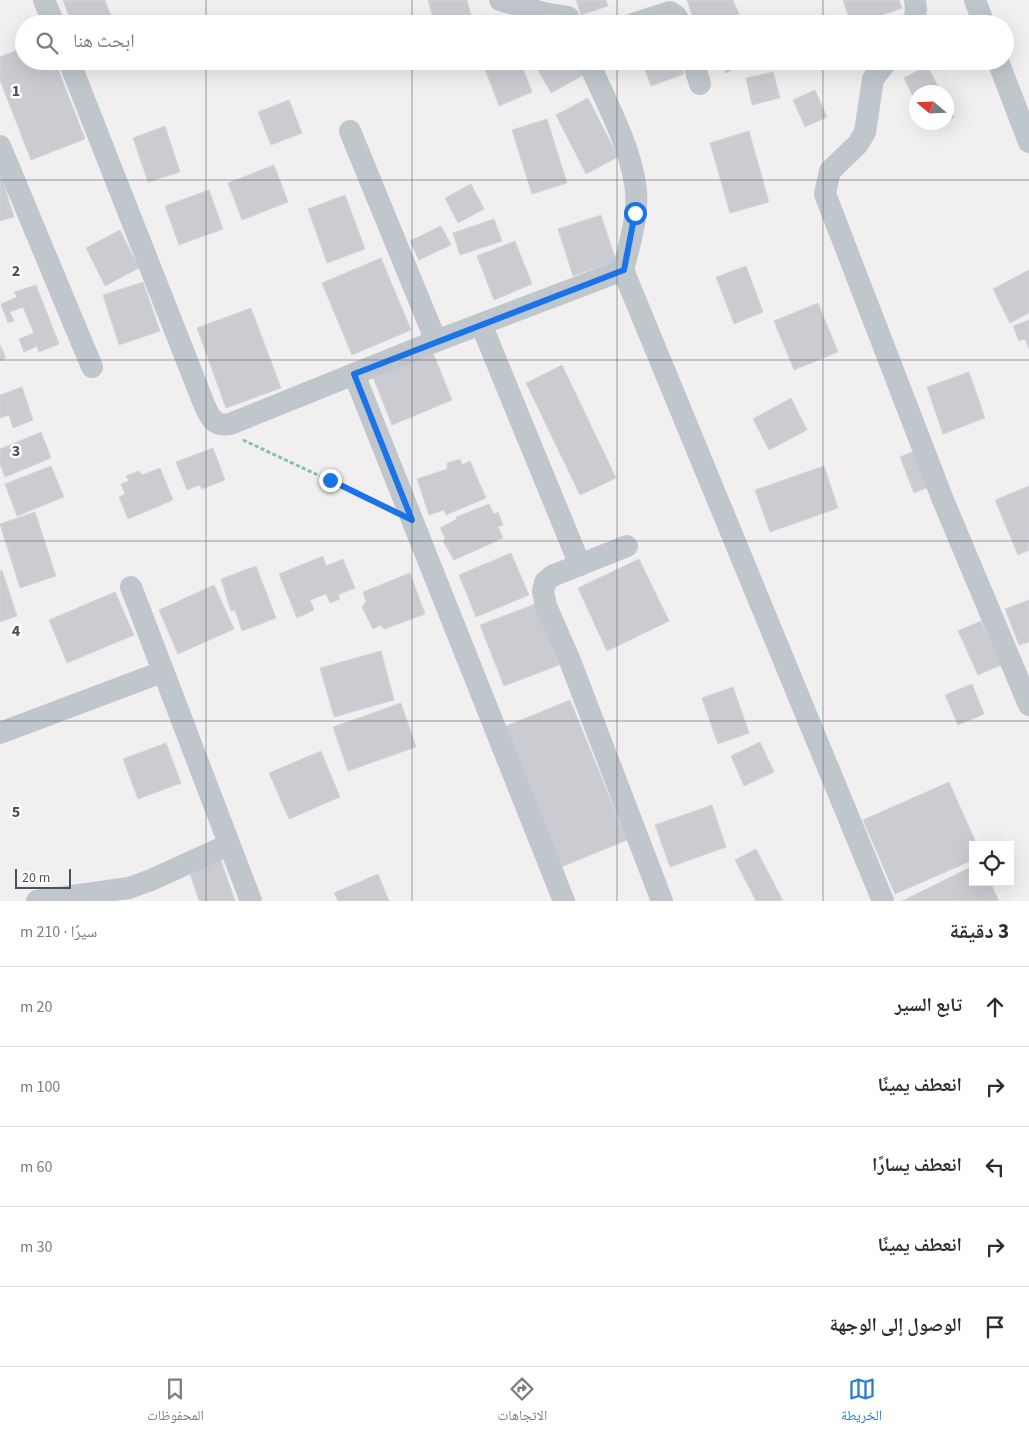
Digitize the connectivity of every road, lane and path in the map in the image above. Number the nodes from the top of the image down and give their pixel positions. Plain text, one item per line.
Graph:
1 (44, 0) edge
2 (500, 0) edge
3 (915, 0) edge
4 (975, 0) edge
5 (567, 14) edge
6 (50, 15) edge
7 (661, 15) edge
8 (674, 15) edge
9 (915, 15) edge
10 (981, 15) edge
11 (72, 70) edge
12 (592, 70) edge
13 (696, 70) edge
14 (880, 70) edge
15 (1002, 70) edge
16 (700, 84) dead end
17 (350, 131) dead end
18 (1028, 138) edge
19 (0, 146) edge
20 (624, 270) junction
21 (481, 324) junction
22 (436, 342) junction
23 (92, 367) dead end
24 (354, 374) junction
25 (221, 426) junction
26 (412, 520) junction
27 (627, 546) dead end
28 (580, 565) junction
29 (131, 587) dead end
30 (162, 672) junction
31 (1029, 705) edge
32 (0, 733) edge
33 (228, 845) junction
34 (37, 901) edge
35 (250, 901) edge
36 (564, 901) edge
37 (662, 901) edge
38 (882, 901) edge

1 - 6 street
2 - 5 street
3 - 9 street
4 - 10 street
7 - 8 street
11 - 25 street
12 - 20 street
13 - 16 street
14 - 31 street
15 - 18 street
17 - 22 street
19 - 23 street
20 - 21 street
20 - 38 street
21 - 22 street
21 - 28 street
22 - 24 street
24 - 25 street
24 - 26 street
25 - 26 path
26 - 36 street
27 - 28 street
28 - 37 street
29 - 30 street
30 - 32 street
30 - 33 street
33 - 34 street
33 - 35 street

